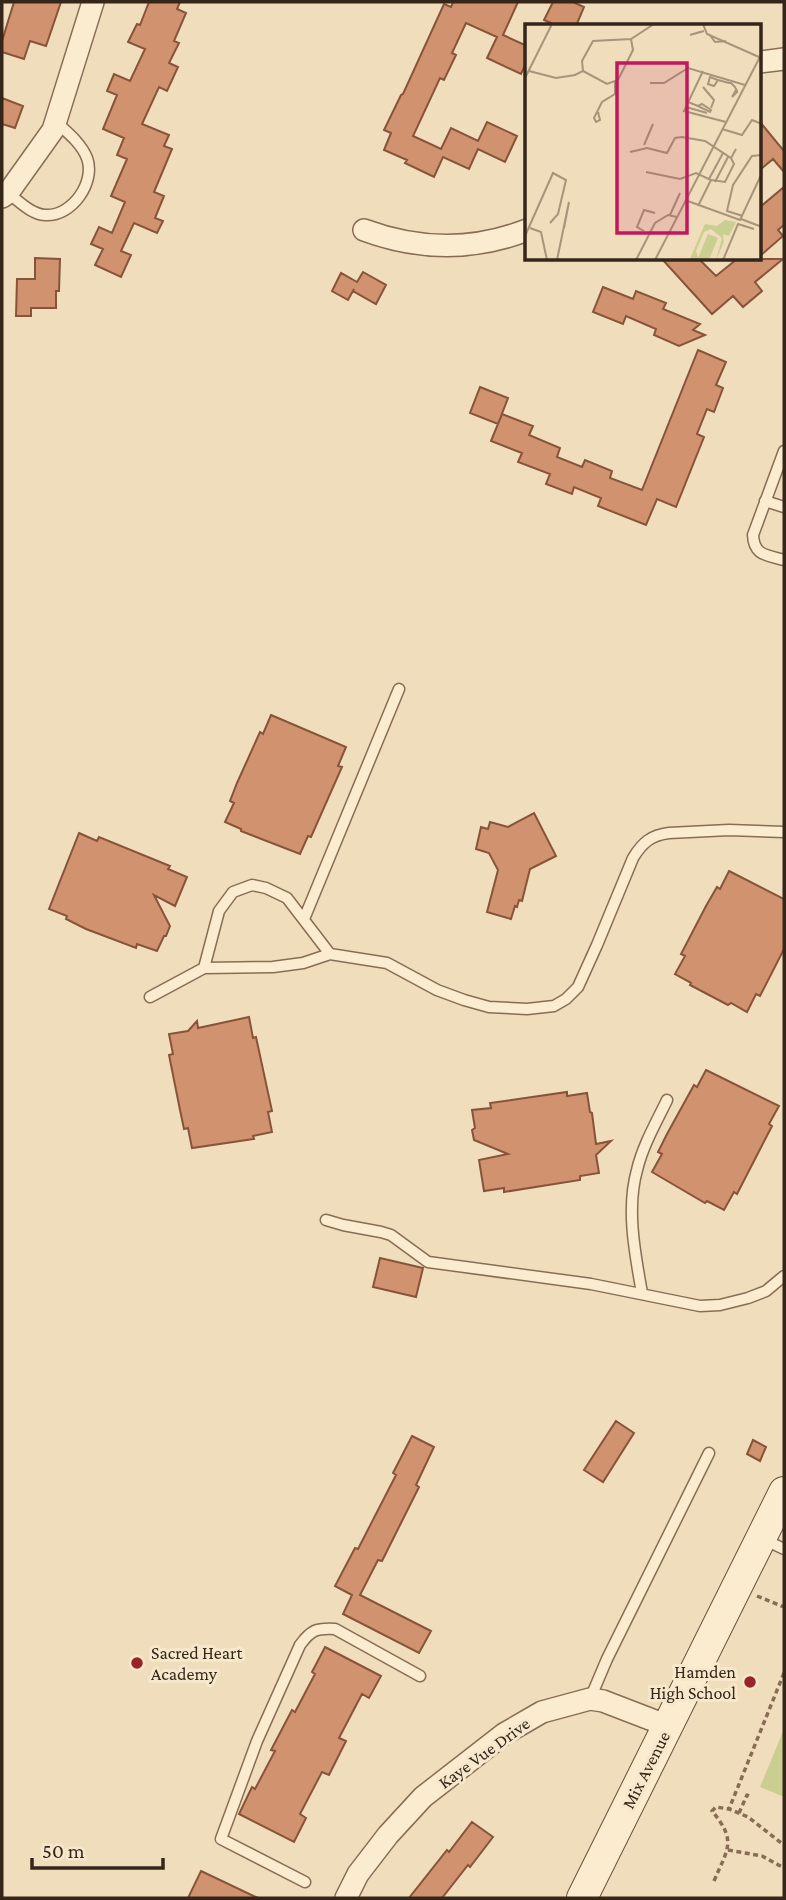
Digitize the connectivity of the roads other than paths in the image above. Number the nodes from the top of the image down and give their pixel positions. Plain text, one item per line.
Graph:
1 (93, 2) edge
2 (784, 59) edge
3 (762, 62) edge
4 (55, 121) junction
5 (5, 195) edge
6 (364, 230) dead end
7 (525, 231) edge
8 (784, 451) edge
9 (765, 501) junction
10 (784, 507) edge
11 (784, 560) edge
12 (399, 689) dead end
13 (784, 832) edge
14 (304, 919) junction
15 (330, 954) junction
16 (204, 968) junction
17 (150, 997) dead end
18 (667, 1100) dead end
19 (326, 1220) dead end
20 (784, 1276) edge
21 (642, 1293) junction
22 (709, 1453) dead end
23 (784, 1492) edge
24 (772, 1543) edge
25 (420, 1676) dead end
26 (590, 1699) junction
27 (668, 1726) junction
28 (305, 1882) dead end
29 (346, 1898) edge
30 (582, 1898) edge

1 - 4 street
2 - 3 street
4 - 5 street
4 - 5 lane
6 - 7 street
8 - 9 lane
9 - 10 lane
9 - 11 lane
12 - 14 lane
13 - 15 lane
14 - 15 lane
14 - 16 lane
15 - 16 lane
16 - 17 lane
18 - 21 lane
19 - 21 lane
20 - 21 lane
22 - 26 lane
23 - 24 street, Mix Avenue
24 - 27 street, Mix Avenue
25 - 28 lane
26 - 27 street
26 - 29 street, Kaye Vue Drive
27 - 30 street, Mix Avenue

